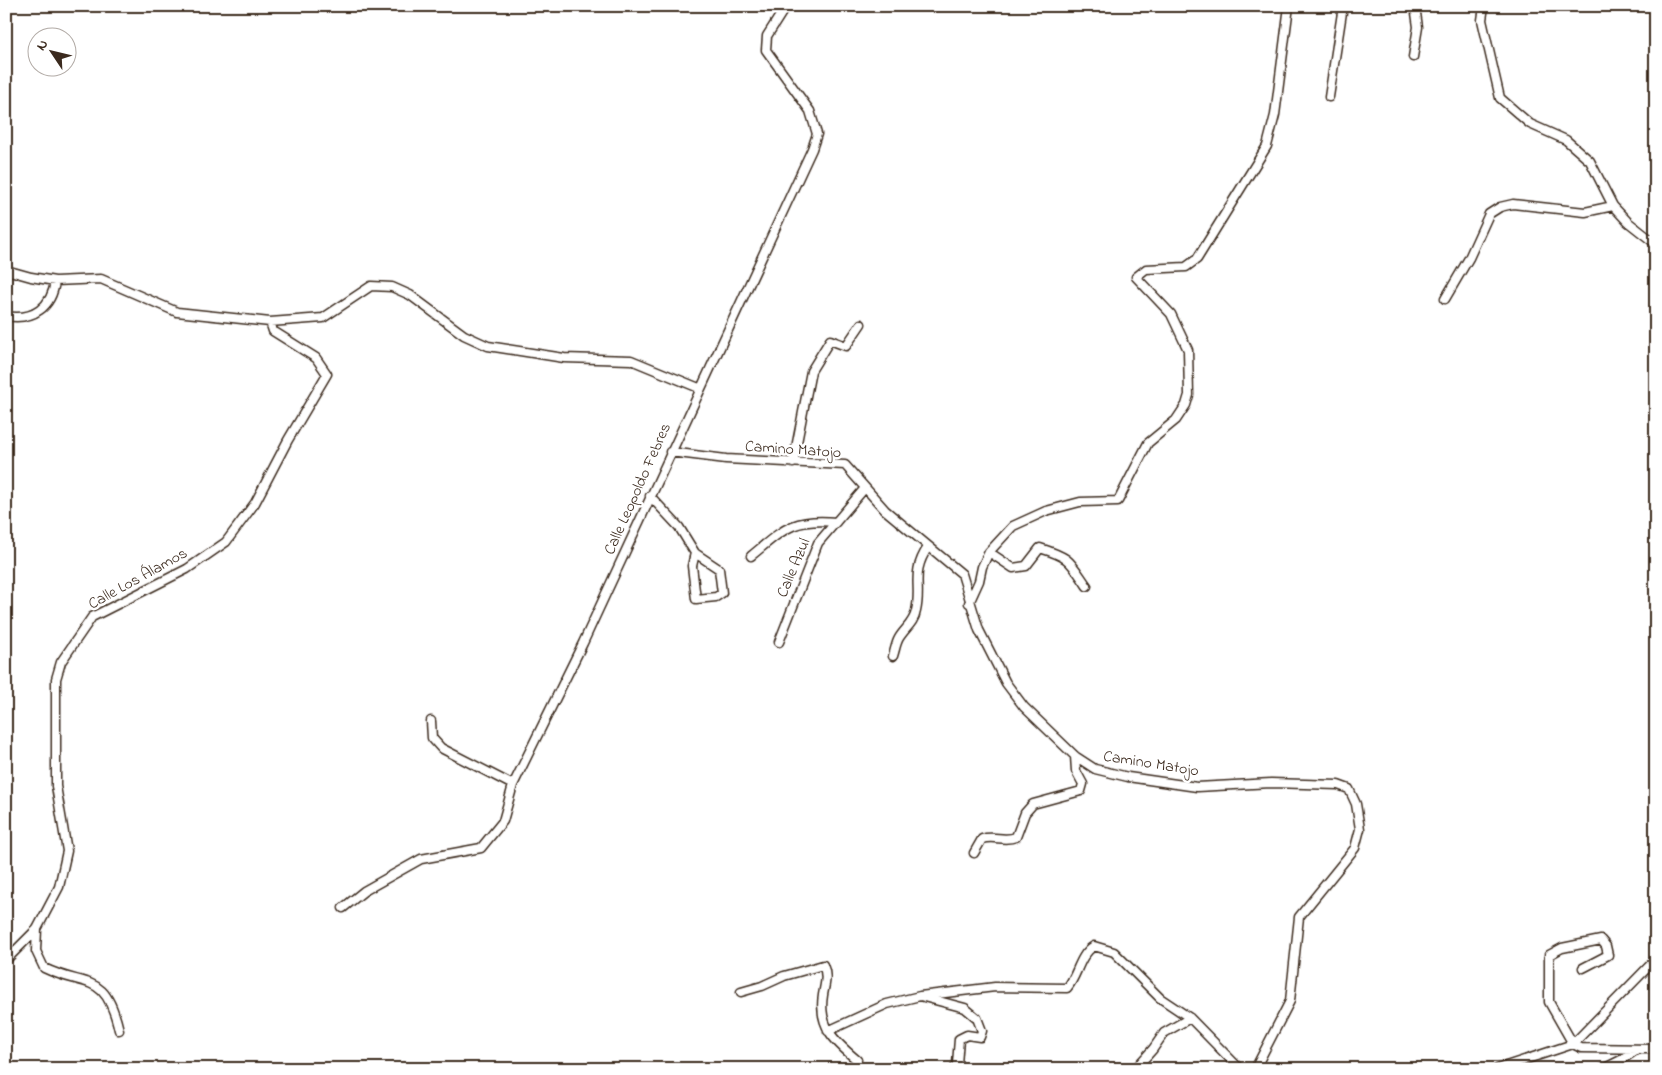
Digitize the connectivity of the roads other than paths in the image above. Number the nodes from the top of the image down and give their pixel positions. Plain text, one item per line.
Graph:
1 (786, 6) edge
2 (1289, 6) edge
3 (1343, 6) edge
4 (1416, 6) edge
5 (1484, 6) edge
6 (1413, 58) dead end
7 (1329, 97) dead end
8 (1613, 206) junction
9 (1656, 244) edge
10 (6, 270) edge
11 (55, 281) junction
12 (1445, 299) dead end
13 (6, 316) edge
14 (270, 322) junction
15 (861, 324) dead end
16 (699, 388) junction
17 (670, 452) junction
18 (794, 463) junction
19 (865, 488) junction
20 (650, 496) junction
21 (836, 522) junction
22 (928, 547) junction
23 (989, 552) junction
24 (695, 553) junction
25 (751, 556) dead end
26 (1086, 586) dead end
27 (968, 603) junction
28 (779, 642) dead end
29 (893, 656) dead end
30 (431, 721) dead end
31 (1075, 756) junction
32 (513, 785) junction
33 (974, 853) dead end
34 (343, 908) dead end
35 (37, 929) junction
36 (1656, 959) edge
37 (6, 960) edge
38 (1583, 968) dead end
39 (741, 992) dead end
40 (920, 996) junction
41 (1190, 1018) junction
42 (119, 1030) dead end
43 (828, 1030) junction
44 (1573, 1044) junction
45 (1656, 1049) edge
46 (1636, 1050) junction
47 (857, 1060) dead end
48 (954, 1069) edge
49 (1135, 1069) edge
50 (1240, 1069) edge
51 (1255, 1069) edge
52 (1497, 1069) edge
53 (1603, 1069) edge

1 - 16 street, Calle Leopoldo Febres
2 - 23 street
3 - 7 street
4 - 6 street
5 - 8 street
8 - 9 street
8 - 12 street
10 - 11 street
11 - 13 street
11 - 14 street
14 - 16 street
14 - 35 street, Calle Los Álamos
15 - 18 street
16 - 17 street, Calle Leopoldo Febres
17 - 18 street, Camino Matojo
17 - 20 street, Calle Leopoldo Febres
18 - 19 street, Camino Matojo
19 - 21 street, Calle Azul
19 - 22 street, Camino Matojo
20 - 24 street
20 - 32 street, Calle Leopoldo Febres
21 - 25 street
21 - 28 street, Calle Azul
22 - 27 street, Camino Matojo
22 - 29 street
23 - 26 street
23 - 27 street
24 - 24 street
27 - 31 street, Camino Matojo
30 - 32 street
31 - 33 street
31 - 51 street, Camino Matojo
32 - 34 street, Calle Leopoldo Febres
35 - 37 street, Calle Los Álamos
35 - 42 street
36 - 44 street
38 - 44 street
39 - 43 street
40 - 41 street
40 - 43 street
40 - 48 street
41 - 49 street
41 - 50 street
43 - 47 street
44 - 46 street
44 - 52 street
45 - 46 street
46 - 53 street

